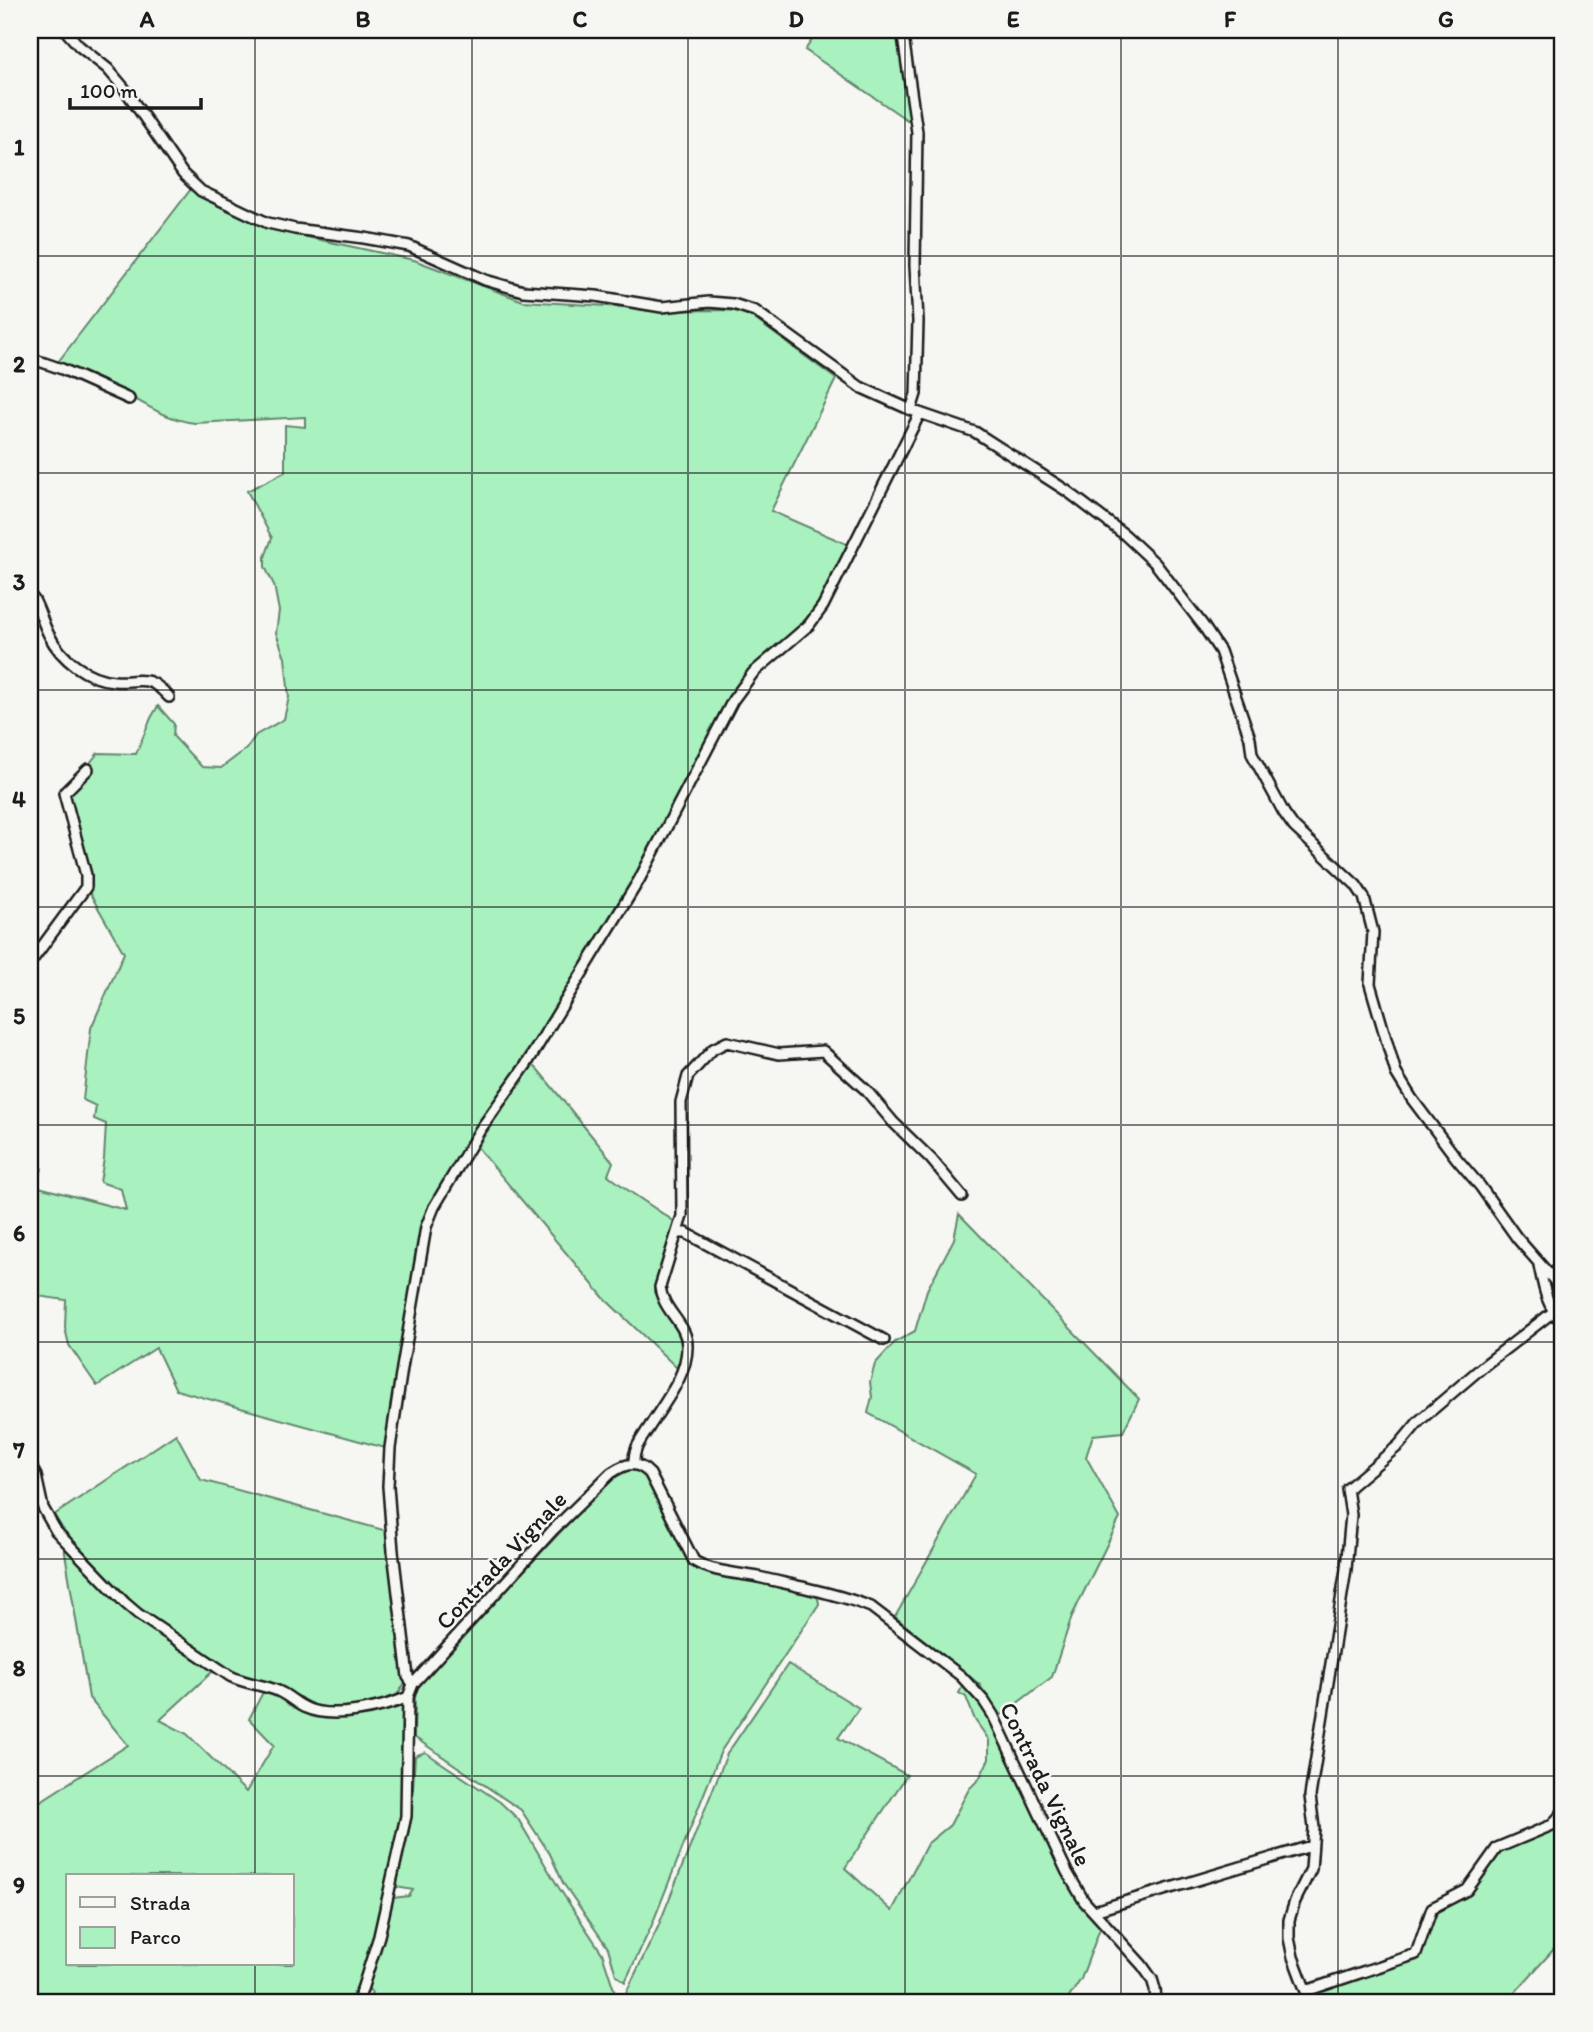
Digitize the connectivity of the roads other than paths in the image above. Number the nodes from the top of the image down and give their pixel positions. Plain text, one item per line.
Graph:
1 (65, 30) edge
2 (902, 30) edge
3 (30, 358) edge
4 (129, 399) dead end
5 (916, 412) junction
6 (30, 595) edge
7 (169, 697) dead end
8 (88, 769) dead end
9 (30, 963) edge
10 (962, 1196) dead end
11 (677, 1233) junction
12 (1539, 1264) junction
13 (1563, 1266) edge
14 (1554, 1280) junction
15 (1563, 1294) edge
16 (1553, 1312) junction
17 (1563, 1323) edge
18 (884, 1340) dead end
19 (30, 1463) edge
20 (634, 1463) junction
21 (413, 1684) junction
22 (408, 1697) junction
23 (1563, 1812) edge
24 (1311, 1846) junction
25 (1094, 1911) junction
26 (1306, 1991) junction
27 (358, 2002) edge
28 (1156, 2002) edge
29 (1310, 2002) edge

1 - 5 street
2 - 5 street
3 - 4 street
5 - 12 street
5 - 21 street
6 - 7 street
8 - 9 street
10 - 11 street
11 - 18 street
11 - 20 street
12 - 14 street
12 - 16 street
13 - 14 street
14 - 15 street
16 - 17 street
16 - 24 street
19 - 22 street
20 - 21 street, Contrada Vignale
20 - 25 street, Contrada Vignale
21 - 22 street, Contrada Vignale
22 - 27 street
23 - 26 street
24 - 25 street
24 - 26 street
25 - 28 street, Contrada Vignale
26 - 29 street

